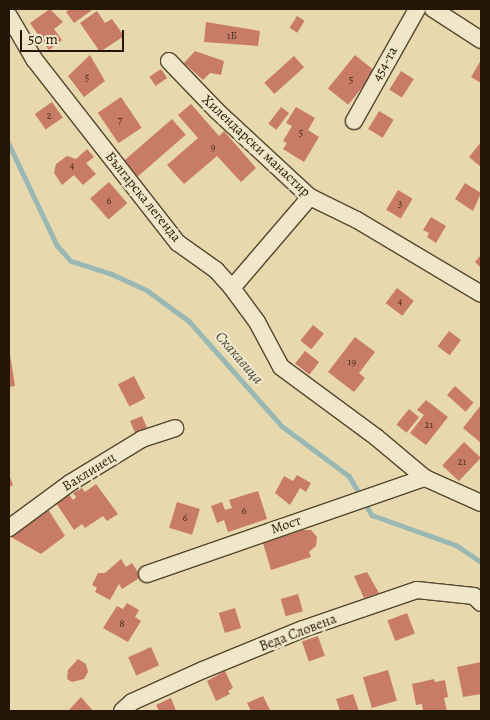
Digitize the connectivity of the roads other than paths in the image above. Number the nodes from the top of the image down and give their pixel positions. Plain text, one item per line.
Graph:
1 (417, 9) edge
2 (433, 9) edge
3 (9, 16) edge
4 (481, 40) edge
5 (169, 61) dead end
6 (354, 121) dead end
7 (310, 198) junction
8 (232, 288) junction
9 (481, 294) edge
10 (175, 428) dead end
11 (425, 478) junction
12 (481, 503) edge
13 (9, 528) edge
14 (147, 574) dead end
15 (481, 603) edge
16 (122, 711) edge

1 - 6 street, 454-та
2 - 4 street
3 - 8 street, Българска легенда
5 - 7 street, Хилендарски манастир
7 - 8 street
7 - 9 street, Хилендарски манастир
8 - 11 street, Българска легенда
10 - 13 street, Ваклинец
11 - 12 street, Българска легенда
11 - 14 street, Мост
15 - 16 street, Веда Словена

